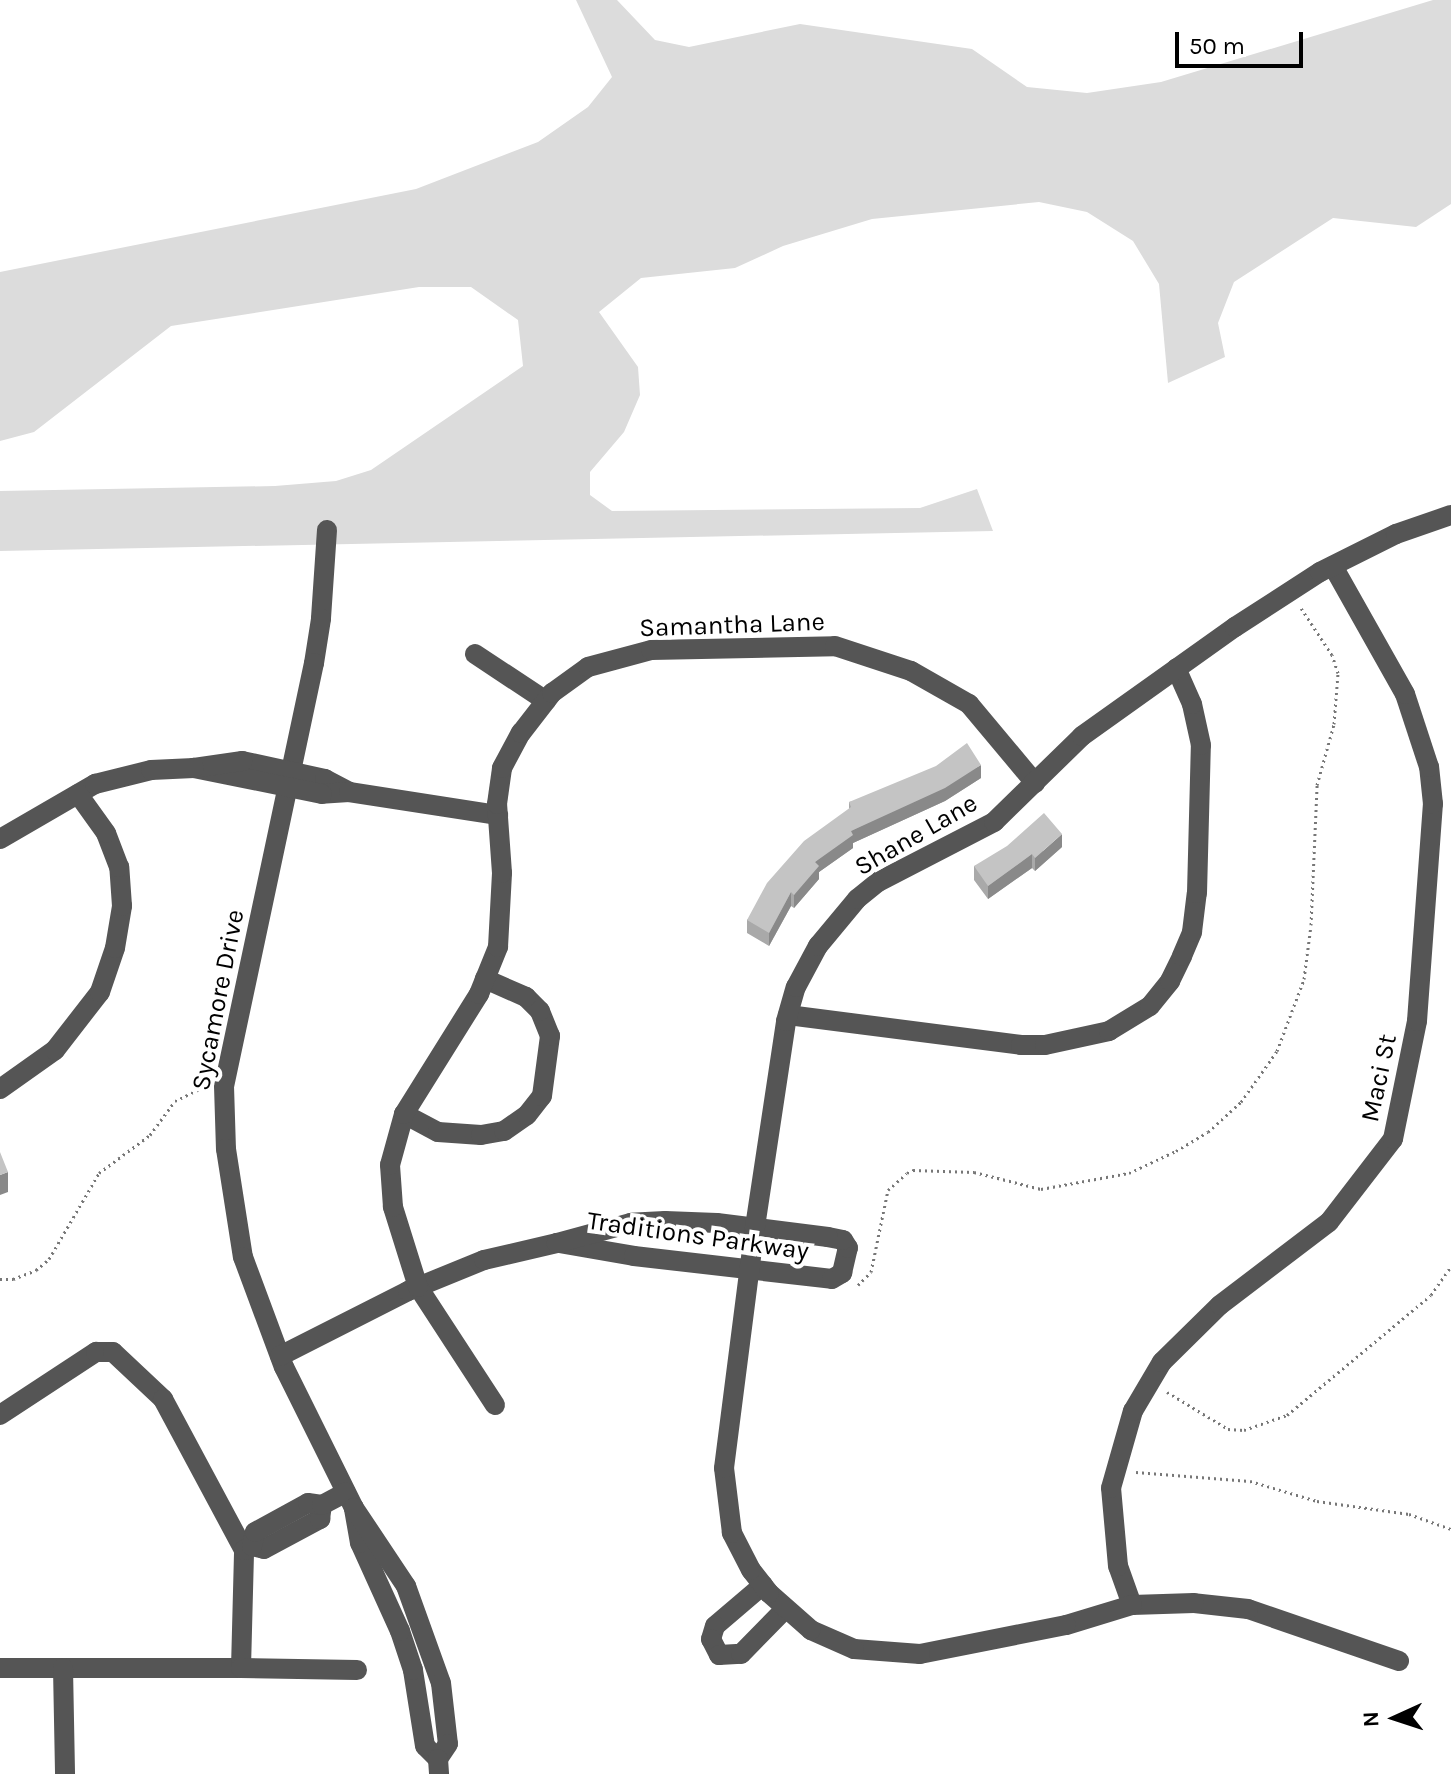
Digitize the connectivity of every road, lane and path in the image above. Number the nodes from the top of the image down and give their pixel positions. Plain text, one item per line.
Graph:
1 (1451, 515) edge
2 (327, 530) dead end
3 (1333, 566) junction
4 (1298, 603) dead end
5 (475, 654) dead end
6 (1176, 668) junction
7 (546, 701) junction
8 (289, 778) junction
9 (1035, 783) junction
10 (78, 794) junction
11 (498, 815) junction
12 (4, 828) edge
13 (485, 979) junction
14 (788, 1015) junction
15 (207, 1085) dead end
16 (0, 1089) edge
17 (404, 1114) junction
18 (755, 1227) junction
19 (557, 1243) junction
20 (1451, 1266) edge
21 (749, 1271) junction
22 (0, 1279) edge
23 (418, 1287) junction
24 (849, 1290) dead end
25 (280, 1356) junction
26 (1150, 1381) junction
27 (495, 1405) dead end
28 (0, 1415) edge
29 (1116, 1471) junction
30 (350, 1500) junction
31 (1451, 1529) edge
32 (248, 1548) junction
33 (763, 1585) junction
34 (1132, 1605) junction
35 (786, 1608) junction
36 (421, 1625) junction
37 (400, 1631) junction
38 (1399, 1661) dead end
39 (0, 1668) edge
40 (63, 1668) junction
41 (241, 1668) junction
42 (357, 1670) dead end
43 (438, 1766) edge
44 (65, 1774) edge

1 - 3 street, Shane Lane
2 - 8 street, Sycamore Drive
3 - 6 street, Shane Lane
3 - 26 street, Maci St
4 - 24 path
5 - 7 street
6 - 9 street, Shane Lane
6 - 14 street
7 - 9 street, Samantha Lane
7 - 11 street, Samantha Lane
8 - 10 street
8 - 11 street
8 - 25 street, Sycamore Drive
9 - 14 street, Shane Lane
10 - 12 street
10 - 16 street
11 - 13 street, Samantha Lane
13 - 17 street, Samantha Lane
13 - 17 street
14 - 18 street, Shane Lane
15 - 22 path
17 - 23 street, Samantha Lane
18 - 19 street, Traditions Parkway
18 - 21 street, Shane Lane
18 - 21 street, Traditions Parkway
19 - 21 street, Traditions Parkway
19 - 23 street, Traditions Parkway
20 - 26 path
21 - 33 street, Shane Lane
23 - 25 street, Traditions Parkway
23 - 27 street, Samantha Lane
25 - 30 street, Sycamore Drive
26 - 29 street, Maci St
28 - 32 street
29 - 31 path
29 - 34 street, Maci St
30 - 32 street
30 - 36 street, Sycamore Drive
30 - 37 street, Sycamore Drive
32 - 41 street
33 - 35 street, Shane Lane
33 - 35 street
34 - 35 street, Shane Lane
34 - 38 street, Shane Lane
36 - 37 street
36 - 43 street, Sycamore Drive
37 - 43 street, Sycamore Drive
39 - 40 street
40 - 41 street
40 - 44 street
41 - 42 street

